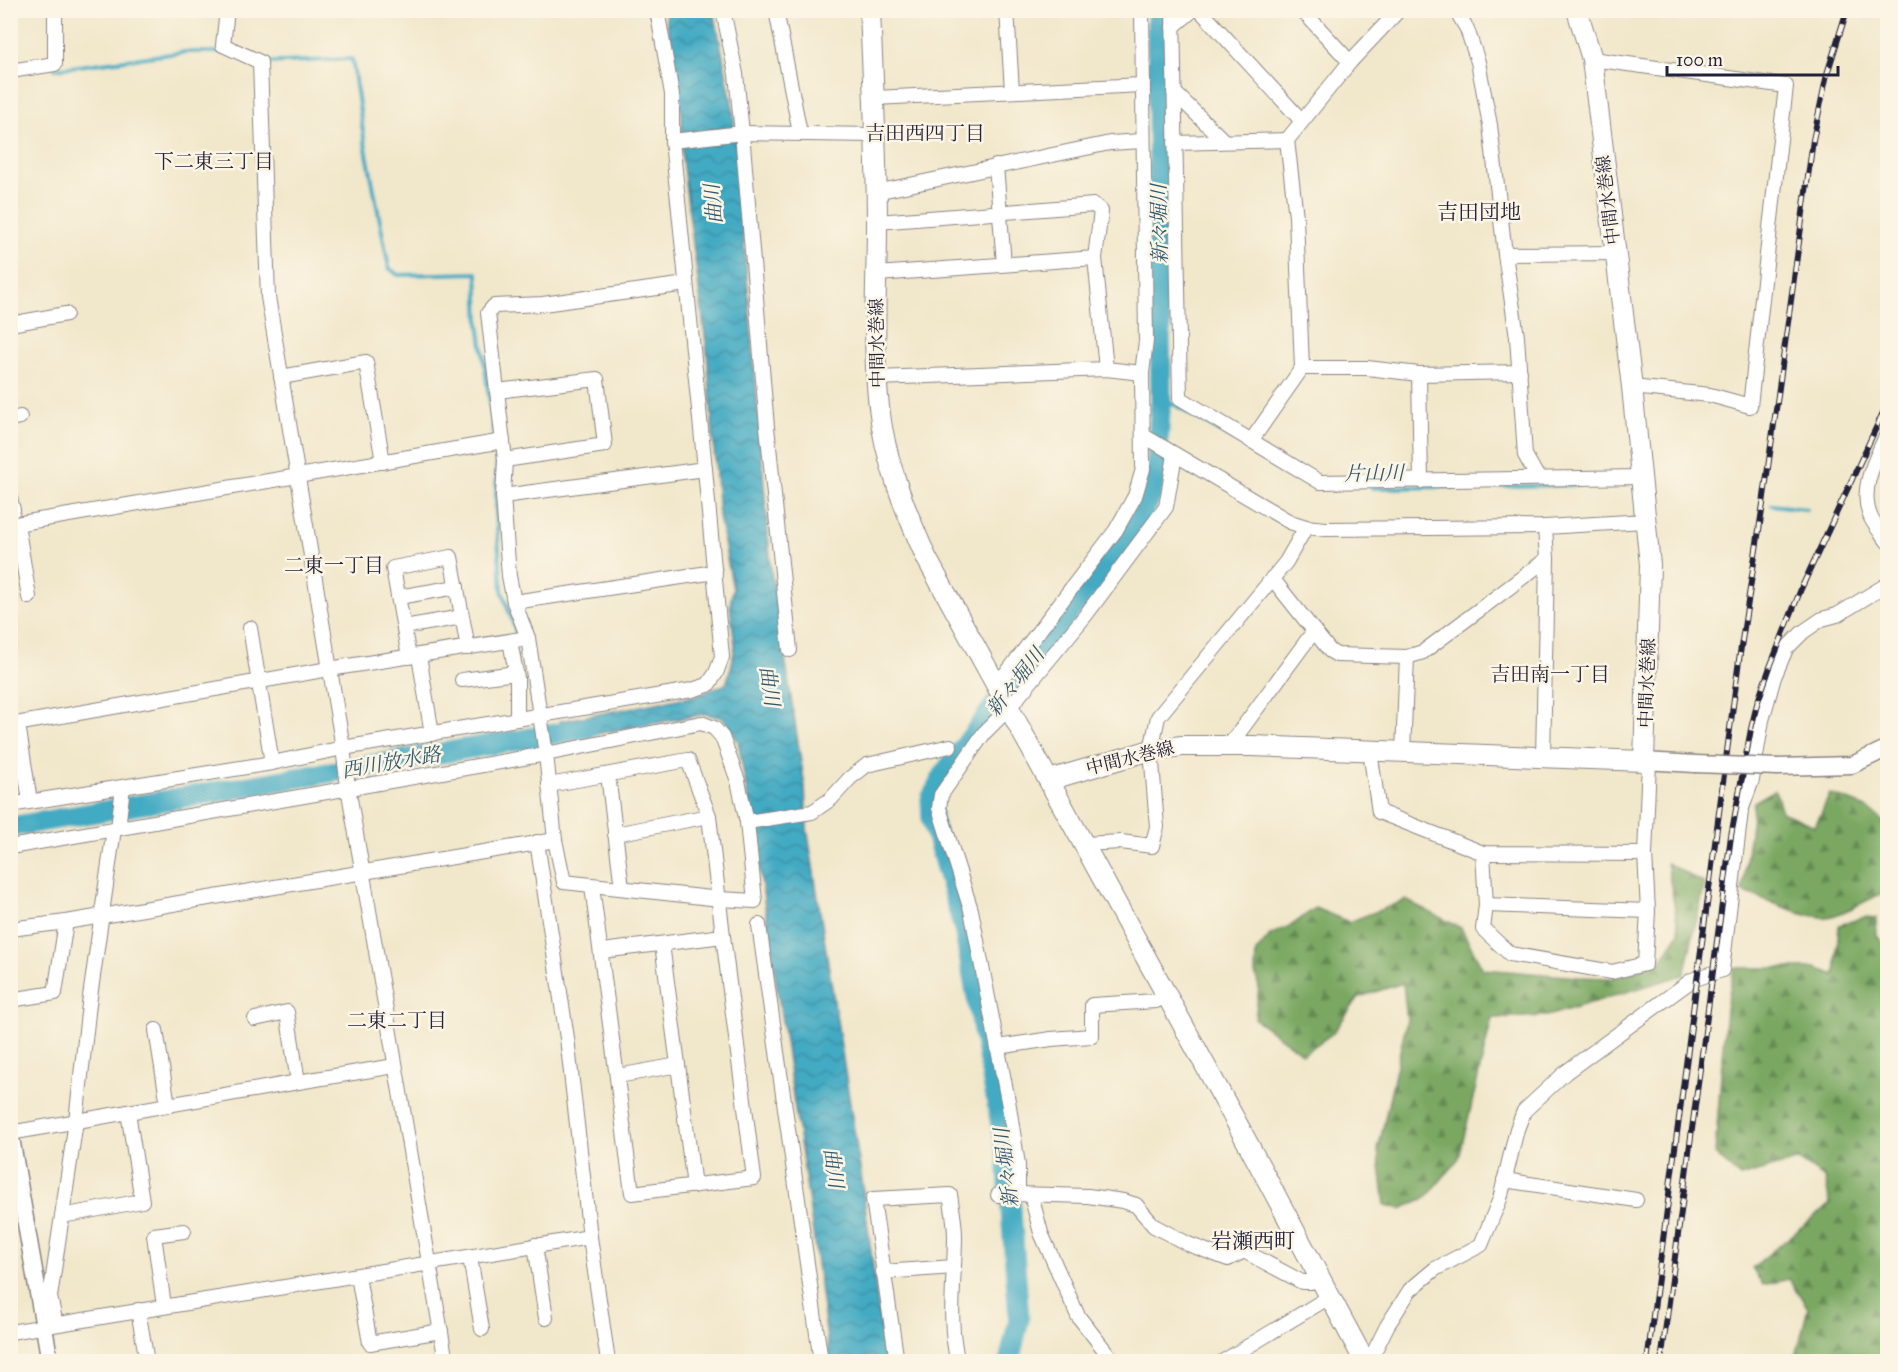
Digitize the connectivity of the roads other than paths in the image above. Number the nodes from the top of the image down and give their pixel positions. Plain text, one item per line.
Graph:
1 (55, 10) edge
2 (227, 10) edge
3 (657, 10) edge
4 (723, 10) edge
5 (776, 10) edge
6 (870, 10) edge
7 (1007, 10) edge
8 (1142, 10) edge
9 (1173, 10) edge
10 (1193, 10) edge
11 (1200, 10) edge
12 (1302, 10) edge
13 (1399, 10) edge
14 (1456, 10) edge
15 (1577, 10) edge
16 (1173, 27) junction
17 (1592, 58) junction
18 (1350, 62) junction
19 (10, 71) edge
20 (1142, 86) junction
21 (1012, 91) junction
22 (1174, 92) junction
23 (874, 98) junction
24 (1301, 120) junction
25 (739, 133) junction
26 (800, 133) junction
27 (875, 135) junction
28 (676, 140) junction
29 (1287, 140) junction
30 (1143, 141) junction
31 (1224, 141) junction
32 (1175, 143) junction
33 (996, 166) junction
34 (876, 192) junction
35 (1000, 212) junction
36 (877, 222) junction
37 (1615, 253) junction
38 (1505, 254) junction
39 (1095, 258) junction
40 (1004, 264) junction
41 (877, 274) junction
42 (686, 284) junction
43 (66, 314) dead end
44 (10, 324) edge
45 (1302, 368) junction
46 (1106, 369) junction
47 (1520, 372) junction
48 (1142, 373) junction
49 (1419, 374) junction
50 (281, 377) junction
51 (877, 378) junction
52 (1632, 387) junction
53 (497, 392) junction
54 (1887, 432) edge
55 (1144, 436) junction
56 (503, 441) junction
57 (1251, 441) junction
58 (1175, 455) junction
59 (505, 460) junction
60 (383, 462) junction
61 (705, 469) junction
62 (297, 475) junction
63 (1641, 477) junction
64 (1538, 478) junction
65 (1421, 480) junction
66 (503, 496) junction
67 (1645, 521) junction
68 (14, 525) edge
69 (1306, 527) junction
70 (1545, 527) junction
71 (1887, 542) edge
72 (1547, 559) junction
73 (715, 572) junction
74 (1272, 578) junction
75 (1887, 584) edge
76 (457, 587) junction
77 (30, 597) dead end
78 (398, 597) junction
79 (514, 602) junction
80 (462, 617) junction
81 (404, 627) junction
82 (250, 628) dead end
83 (1314, 631) junction
84 (528, 638) junction
85 (510, 641) junction
86 (468, 648) junction
87 (790, 650) dead end
88 (414, 656) junction
89 (1407, 657) junction
90 (329, 669) junction
91 (516, 673) junction
92 (462, 680) dead end
93 (259, 681) junction
94 (996, 682) junction
95 (1009, 708) junction
96 (517, 719) junction
97 (541, 720) junction
98 (14, 725) edge
99 (432, 734) junction
100 (951, 746) dead end
101 (1228, 746) junction
102 (1887, 748) edge
103 (1150, 750) junction
104 (1370, 751) junction
105 (343, 752) junction
106 (545, 752) junction
107 (1403, 752) junction
108 (1543, 758) junction
109 (1647, 762) junction
110 (273, 763) junction
111 (609, 775) junction
112 (1049, 780) junction
113 (348, 785) junction
114 (549, 785) junction
115 (123, 787) junction
116 (30, 801) junction
117 (10, 805) edge
118 (709, 816) junction
119 (747, 822) junction
120 (116, 829) junction
121 (615, 834) junction
122 (555, 840) junction
123 (537, 842) junction
124 (1084, 844) junction
125 (10, 847) edge
126 (1483, 853) junction
127 (1645, 854) junction
128 (362, 871) junction
129 (592, 886) junction
130 (622, 888) junction
131 (720, 899) junction
132 (1486, 905) junction
133 (1648, 911) junction
134 (102, 915) junction
135 (66, 922) junction
136 (759, 925) dead end
137 (10, 928) edge
138 (723, 936) junction
139 (662, 944) junction
140 (602, 951) junction
141 (1166, 993) junction
142 (10, 1000) edge
143 (255, 1019) dead end
144 (156, 1030) dead end
145 (998, 1047) junction
146 (678, 1065) junction
147 (395, 1066) junction
148 (618, 1076) junction
149 (298, 1082) junction
150 (168, 1105) junction
151 (128, 1112) junction
152 (76, 1121) junction
153 (11, 1132) edge
154 (1504, 1180) junction
155 (694, 1186) junction
156 (1025, 1194) junction
157 (998, 1195) dead end
158 (1636, 1200) dead end
159 (62, 1216) junction
160 (184, 1231) dead end
161 (590, 1237) junction
162 (535, 1245) junction
163 (470, 1257) junction
164 (429, 1264) junction
165 (954, 1267) junction
166 (884, 1272) junction
167 (358, 1276) junction
168 (1321, 1277) junction
169 (1331, 1296) junction
170 (164, 1306) junction
171 (138, 1311) junction
172 (546, 1318) dead end
173 (50, 1325) junction
174 (482, 1329) dead end
175 (441, 1331) junction
176 (10, 1332) edge
177 (50, 1362) edge
178 (147, 1362) edge
179 (446, 1362) edge
180 (608, 1362) edge
181 (821, 1362) edge
182 (897, 1362) edge
183 (958, 1362) edge
184 (1114, 1362) edge
185 (1222, 1362) edge
186 (1367, 1362) edge

1 - 19 street
2 - 50 street
3 - 28 street
4 - 25 street
5 - 26 street
6 - 23 main road, 中間水巻線
7 - 21 street
8 - 20 street
9 - 16 street
10 - 16 street
11 - 24 street
12 - 18 street
13 - 18 street
14 - 38 street
15 - 17 main road, 中間水巻線
16 - 22 street
17 - 37 main road, 中間水巻線
17 - 52 street
18 - 24 street
20 - 21 street
20 - 30 street
21 - 23 street
22 - 31 street
22 - 32 street
23 - 27 main road, 中間水巻線
24 - 29 street
25 - 26 street
25 - 28 street
25 - 87 street
26 - 27 street
27 - 34 main road, 中間水巻線
28 - 42 street
29 - 31 street
29 - 45 street
30 - 33 street
30 - 48 street
31 - 32 street
32 - 57 street
33 - 34 street
33 - 35 street
34 - 36 main road, 中間水巻線
35 - 36 street
35 - 39 street
35 - 40 street
36 - 41 main road, 中間水巻線
37 - 38 street
37 - 52 main road, 中間水巻線
38 - 47 street
39 - 40 street
39 - 46 street
40 - 41 street
41 - 51 main road, 中間水巻線
42 - 53 street
42 - 61 street
43 - 44 street
45 - 49 street
45 - 57 street
46 - 48 street
46 - 51 street
47 - 49 street
47 - 64 street
48 - 55 street
49 - 65 street
50 - 60 street
50 - 62 street
51 - 94 main road, 中間水巻線
52 - 63 main road, 中間水巻線
53 - 56 street
53 - 59 street
54 - 71 street
55 - 58 street
55 - 94 street
56 - 59 street
56 - 60 street
57 - 65 street
58 - 69 street
58 - 95 street
59 - 66 street
60 - 62 street
61 - 66 street
61 - 73 street
62 - 68 street
62 - 90 street
63 - 64 street
63 - 67 main road, 中間水巻線
64 - 65 street
66 - 79 street
67 - 70 street
67 - 109 main road, 中間水巻線
68 - 77 street
69 - 70 street
69 - 74 street
70 - 72 street
72 - 89 street
72 - 108 street
73 - 79 street
73 - 97 street
74 - 83 street
74 - 103 street
75 - 154 street
76 - 78 street
76 - 78 street
76 - 80 street
78 - 81 street
79 - 84 street
80 - 81 street
80 - 86 street
81 - 88 street
82 - 93 street
83 - 89 street
83 - 101 street
84 - 85 street
84 - 97 street
85 - 86 street
85 - 91 street
86 - 88 street
88 - 90 street
88 - 99 street
89 - 107 street
90 - 93 street
90 - 105 street
91 - 92 street
91 - 96 street
93 - 98 street
93 - 110 street
94 - 95 main road, 中間水巻線
95 - 112 main road, 中間水巻線
95 - 145 street
96 - 97 street
96 - 99 street
97 - 106 street
98 - 116 street
99 - 105 street
100 - 119 street
101 - 103 main road, 中間水巻線
101 - 104 main road, 中間水巻線
102 - 109 street, bridge
103 - 112 main road, 中間水巻線
103 - 124 street
104 - 107 main road, 中間水巻線
104 - 126 street
105 - 110 street
105 - 113 street
106 - 113 street
106 - 114 street
106 - 119 street
107 - 108 main road, 中間水巻線
108 - 109 main road, 中間水巻線
109 - 127 street
110 - 115 street
111 - 114 street
111 - 118 street
111 - 121 street
112 - 124 main road, 中間水巻線
113 - 120 street
113 - 128 street
114 - 122 street
115 - 116 street
115 - 120 street
116 - 117 street
118 - 121 street
118 - 131 street
119 - 131 street
120 - 125 street
120 - 134 street
121 - 130 street
122 - 123 street
122 - 129 street
123 - 128 street
123 - 161 street
124 - 141 main road, 中間水巻線
126 - 127 street
126 - 132 street
127 - 133 street
128 - 134 street
128 - 147 street
129 - 130 street
129 - 140 street
130 - 131 street
131 - 138 street
132 - 133 street
132 - 133 street
134 - 135 street
134 - 152 street
135 - 137 street
135 - 142 street
136 - 181 street
138 - 139 street
138 - 155 street
139 - 140 street
139 - 146 street
140 - 148 street
141 - 145 street
141 - 168 main road, 中間水巻線
143 - 149 street
144 - 150 street
145 - 156 street
146 - 148 street
146 - 155 street
147 - 149 street
147 - 164 street
148 - 155 street
149 - 150 street
150 - 151 street
151 - 152 street
151 - 159 street
152 - 153 street
152 - 159 street
153 - 173 street
154 - 158 street
154 - 186 street
156 - 157 street
156 - 168 street
156 - 184 street
159 - 173 street
160 - 170 street
161 - 162 street
161 - 180 street
162 - 163 street
162 - 172 street
163 - 164 street
163 - 174 street
164 - 167 street
164 - 175 street
165 - 166 street
165 - 166 street
165 - 183 street
166 - 182 street
167 - 170 street
167 - 175 street
168 - 169 main road, 中間水巻線
169 - 185 street
169 - 186 main road, 中間水巻線
170 - 171 street
171 - 173 street
171 - 178 street
173 - 176 street
173 - 177 street
175 - 179 street

